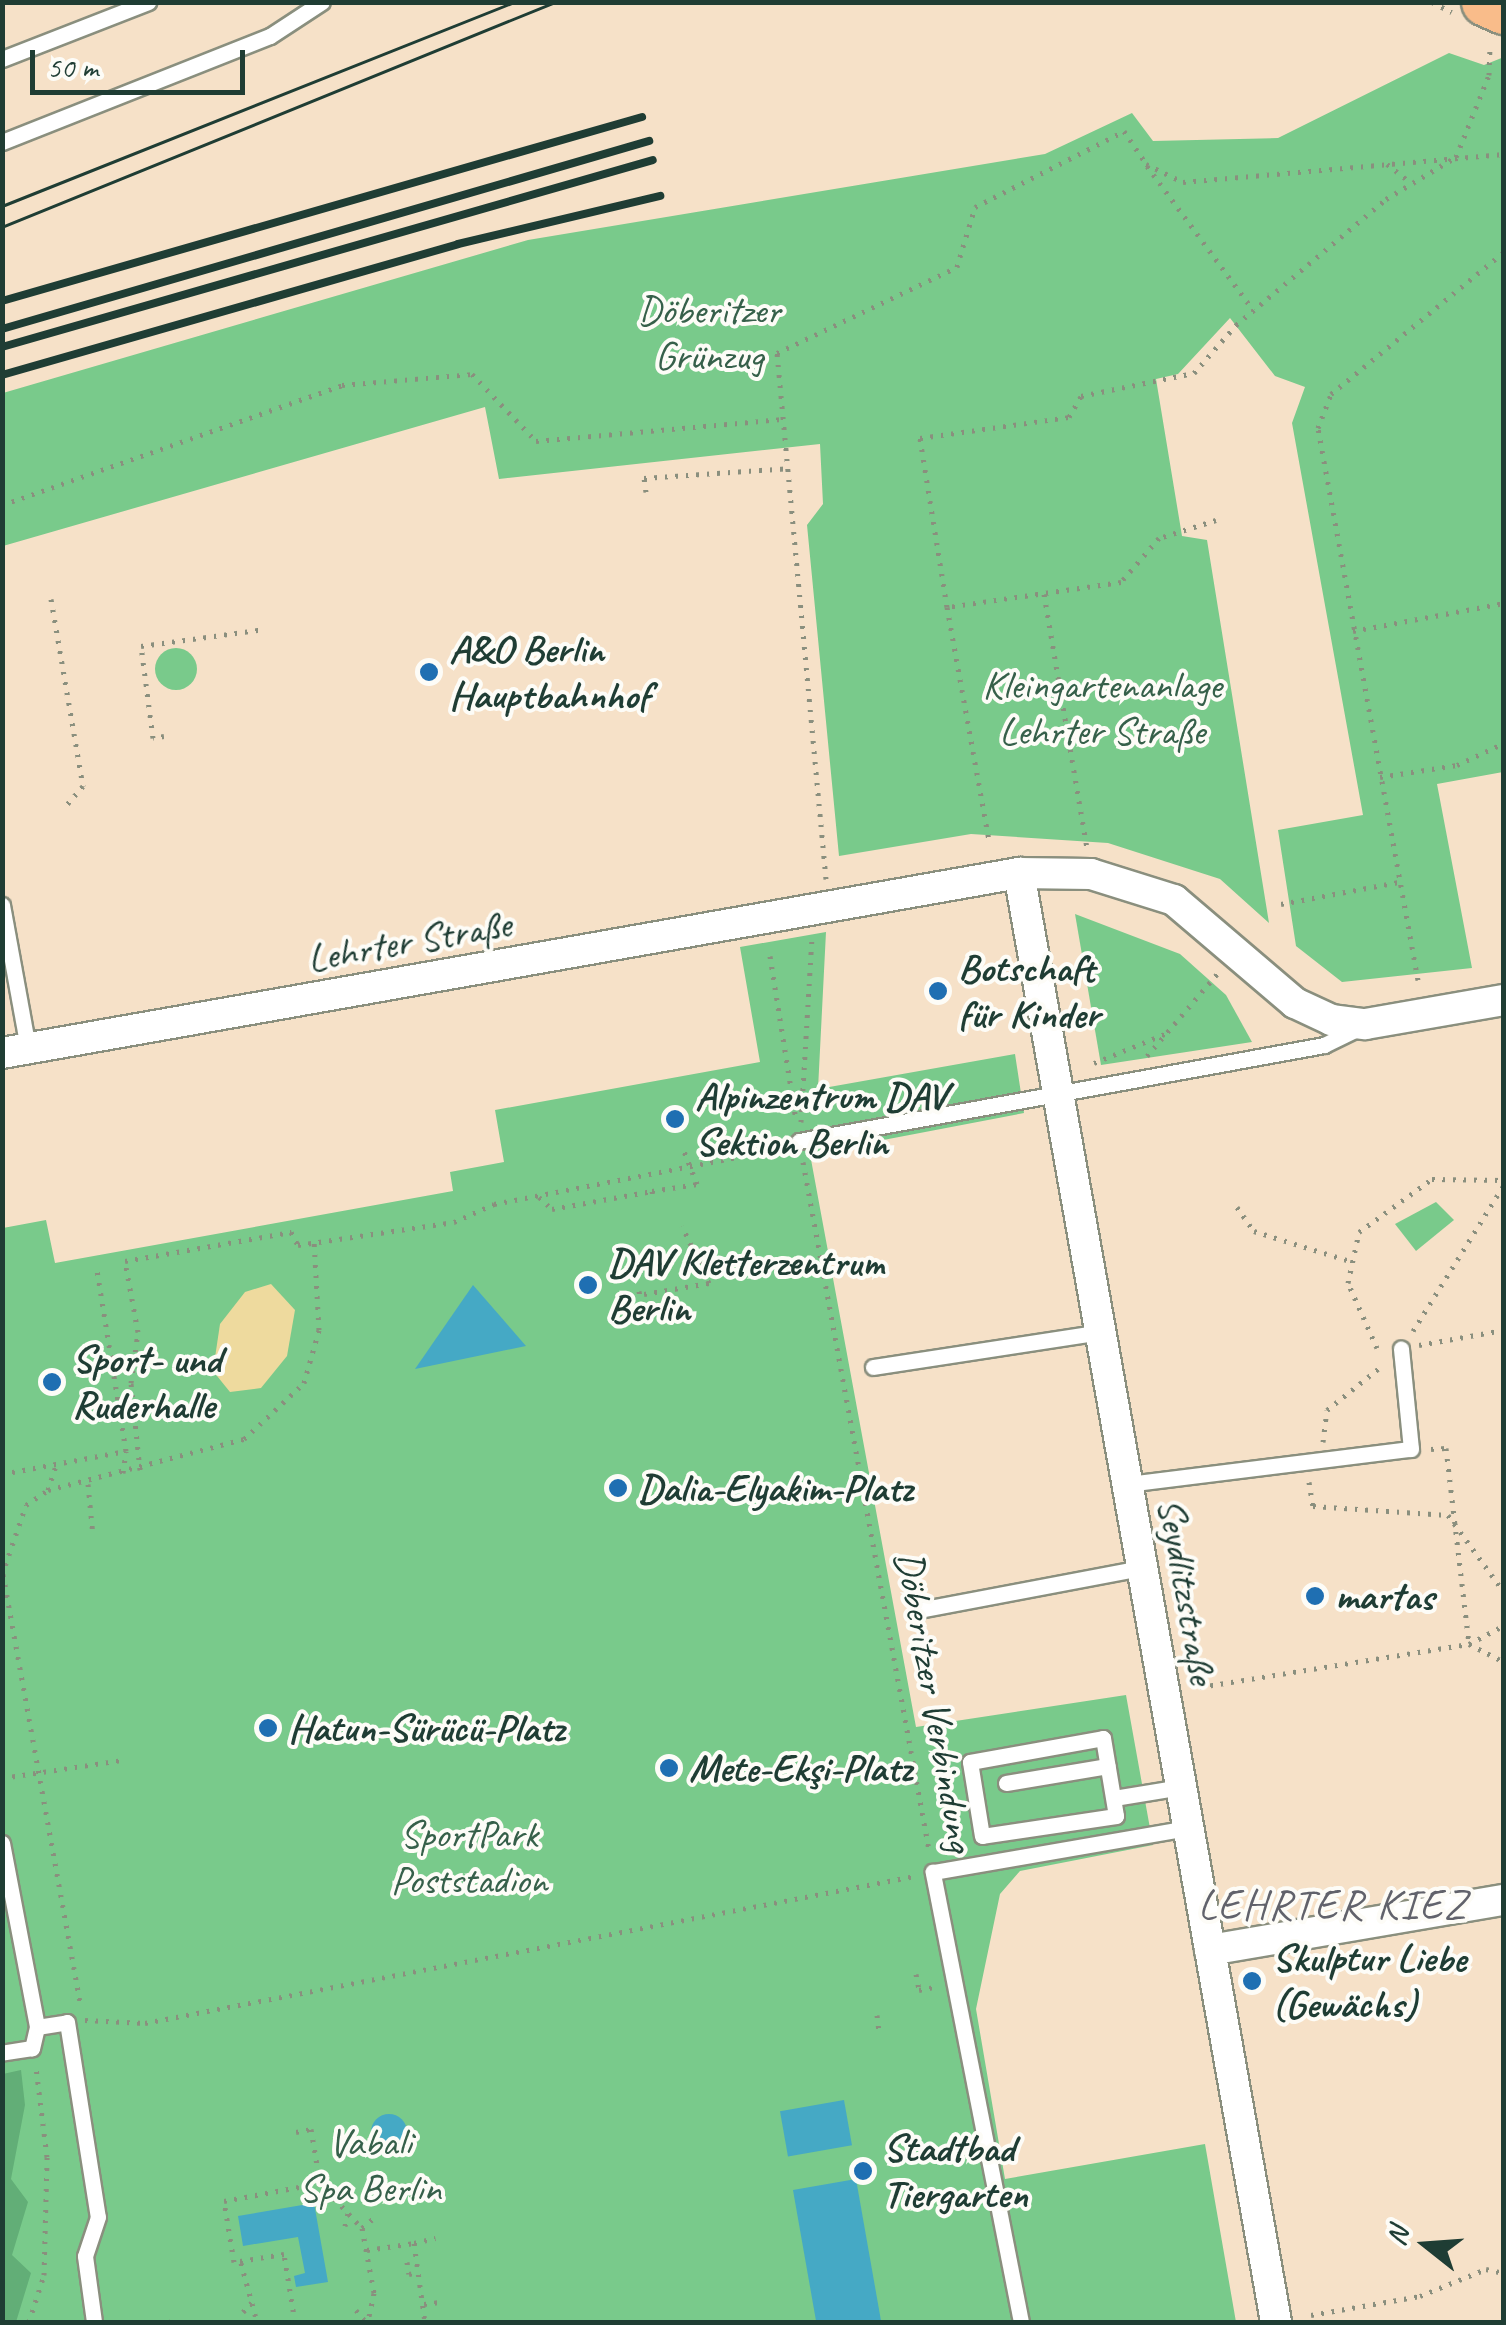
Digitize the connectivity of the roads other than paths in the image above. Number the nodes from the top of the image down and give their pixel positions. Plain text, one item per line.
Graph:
1 (148, 2) edge
2 (322, 2) edge
3 (2, 59) edge
4 (2, 142) edge
5 (1018, 872) junction
6 (2, 905) edge
7 (1504, 1000) edge
8 (1366, 1024) junction
9 (16, 1051) edge
10 (1058, 1087) junction
11 (799, 1141) road end
12 (1101, 1332) junction
13 (1402, 1348) road end
14 (873, 1368) dead end
15 (1128, 1484) junction
16 (1142, 1568) junction
17 (919, 1610) dead end
18 (1108, 1766) junction
19 (1006, 1783) dead end
20 (1181, 1788) junction
21 (1114, 1798) junction
22 (1188, 1828) junction
23 (2, 1843) edge
24 (1504, 1900) edge
25 (1210, 1950) junction
26 (37, 2027) junction
27 (2, 2053) edge
28 (94, 2322) edge
29 (1021, 2322) edge
30 (1276, 2322) edge

1 - 3 lane
2 - 4 lane
5 - 8 street, Lehrter Straße
5 - 9 street, Lehrter Straße
5 - 10 street, Seydlitzstraße
6 - 9 lane
7 - 8 street, Lehrter Straße
8 - 10 lane
10 - 11 lane
10 - 12 street, Seydlitzstraße
12 - 14 lane
12 - 15 street, Seydlitzstraße
13 - 15 lane
15 - 16 street, Seydlitzstraße
16 - 17 lane
16 - 20 street, Seydlitzstraße
18 - 19 lane
18 - 21 lane
18 - 21 lane
20 - 21 lane
20 - 22 street, Seydlitzstraße
22 - 25 street, Seydlitzstraße
22 - 29 lane, Döberitzer Verbindung
23 - 26 lane
24 - 25 street
25 - 30 street, Seydlitzstraße
26 - 27 lane
26 - 28 lane

